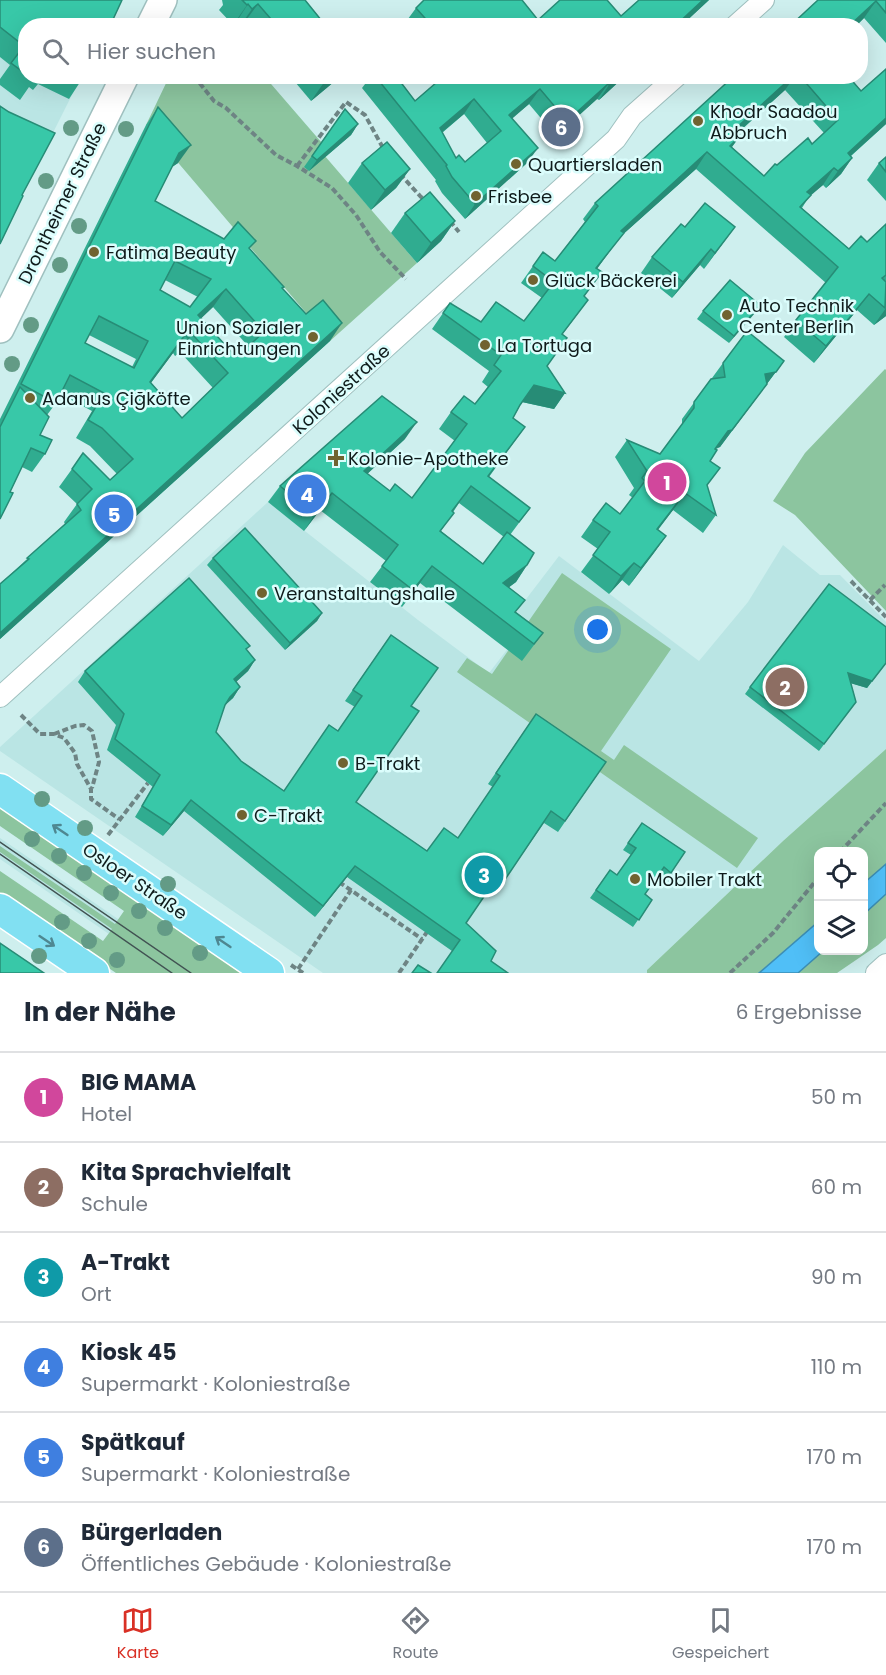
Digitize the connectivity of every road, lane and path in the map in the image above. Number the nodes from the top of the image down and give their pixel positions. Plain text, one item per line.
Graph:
1 (163, 0) edge
2 (764, 0) edge
3 (154, 18) edge
4 (744, 18) edge
5 (121, 84) edge
6 (200, 84) edge
7 (668, 84) edge
8 (387, 153) edge
9 (297, 166) junction
10 (398, 170) edge
11 (429, 201) edge
12 (448, 219) edge
13 (459, 232) dead end
14 (406, 279) dead end
15 (0, 329) edge
16 (851, 581) dead end
17 (885, 585) edge
18 (870, 600) junction
19 (886, 617) edge
20 (0, 697) edge
21 (21, 715) dead end
22 (54, 734) junction
23 (148, 783) edge
24 (0, 789) edge
25 (91, 789) junction
26 (886, 803) edge
27 (119, 819) junction
28 (106, 838) dead end
29 (845, 847) edge
30 (331, 877) edge
31 (814, 884) edge
32 (351, 890) junction
33 (0, 909) edge
34 (431, 926) edge
35 (422, 939) junction
36 (886, 964) edge
37 (283, 971) edge
38 (94, 973) edge
39 (399, 973) edge
40 (730, 973) edge
41 (876, 973) edge

1 - 3 main road
2 - 4 street
5 - 15 main road, Drontheimer Straße
6 - 9 path
7 - 20 street, Koloniestraße
8 - 9 path
9 - 14 path
10 - 11 path
12 - 13 path
16 - 18 path
17 - 18 path
18 - 19 path
21 - 22 path
22 - 25 path
22 - 25 path
23 - 27 path
37 -> 24 main road, Osloer Straße
25 - 27 path
26 - 29 path
27 - 28 path
30 - 32 path
31 - 40 path
32 - 35 path
32 - 37 path
33 -> 38 main road
34 - 35 path
35 - 39 path
36 - 41 street

